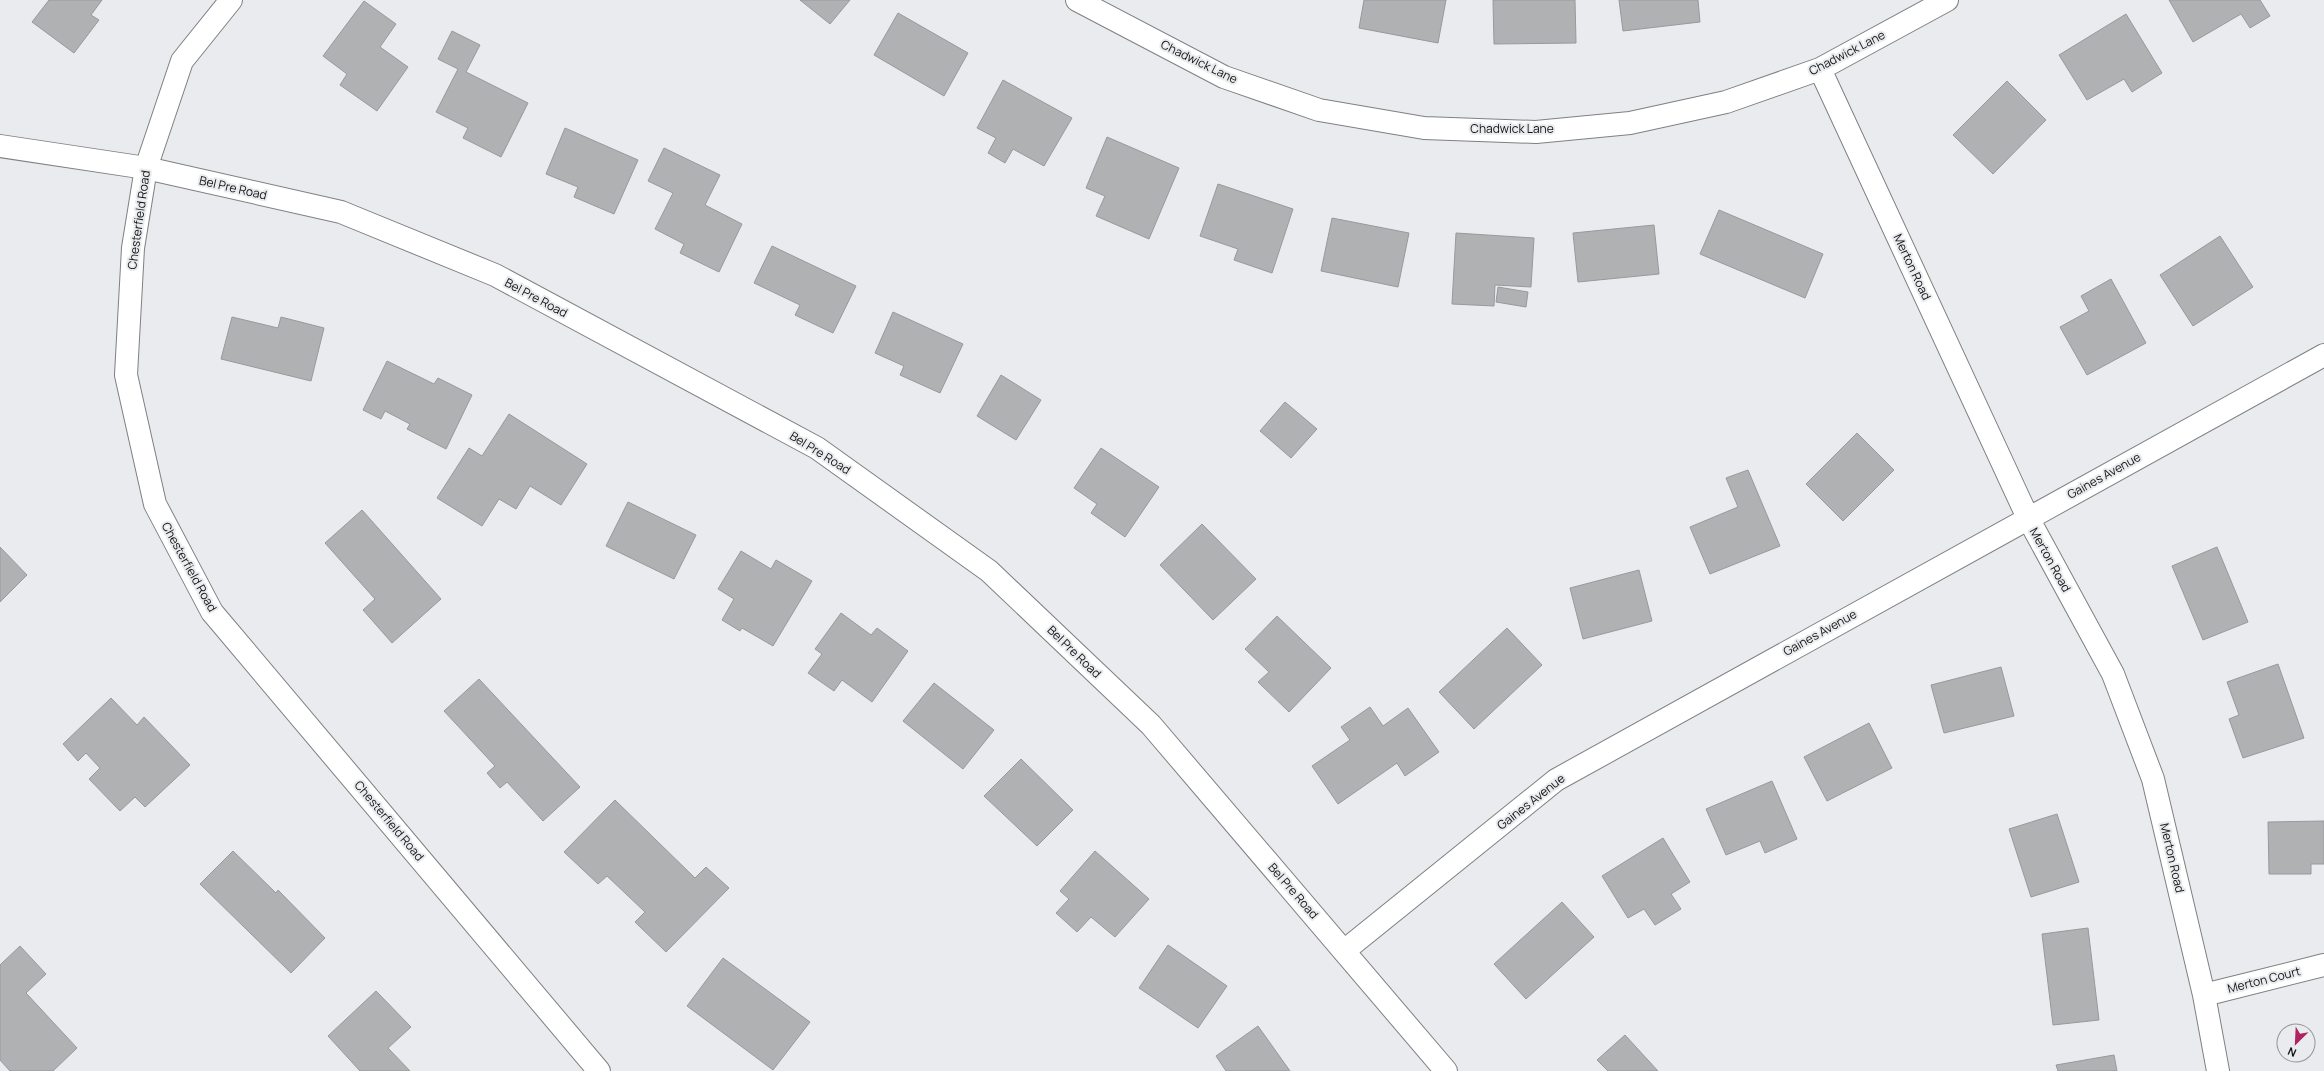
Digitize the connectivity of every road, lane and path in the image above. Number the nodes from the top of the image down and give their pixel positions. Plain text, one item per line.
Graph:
1 (230, 0) edge
2 (1077, 0) edge
3 (1947, 0) edge
4 (1820, 69) junction
5 (0, 146) edge
6 (146, 168) junction
7 (2324, 355) edge
8 (2028, 518) junction
9 (1344, 951) junction
10 (2324, 965) edge
11 (2204, 995) junction
12 (600, 1071) edge
13 (1446, 1071) edge
14 (2218, 1071) edge

1 - 6 street, Chesterfield Road
2 - 4 street, Chadwick Lane
3 - 4 street, Chadwick Lane
4 - 8 street, Merton Road
5 - 6 street, Bel Pre Road
6 - 9 street, Bel Pre Road
6 - 12 street, Chesterfield Road
7 - 8 street, Gaines Avenue
8 - 9 street, Gaines Avenue
8 - 11 street, Merton Road
9 - 13 street, Bel Pre Road
10 - 11 street, Merton Court
11 - 14 street, Merton Road

